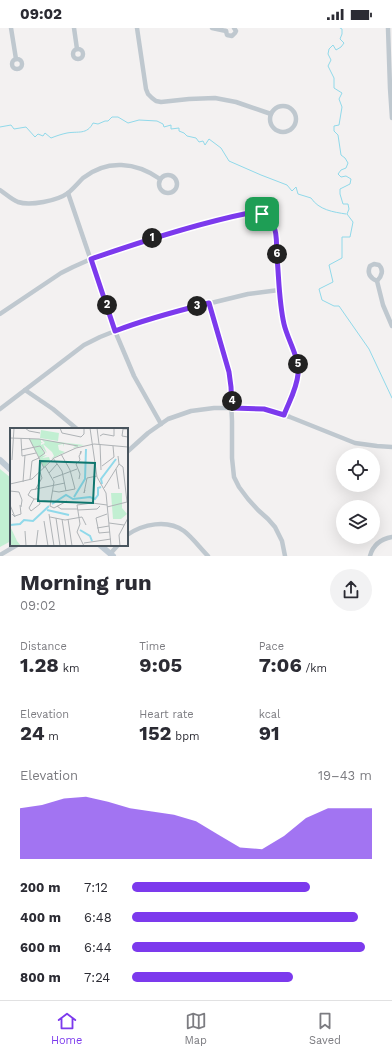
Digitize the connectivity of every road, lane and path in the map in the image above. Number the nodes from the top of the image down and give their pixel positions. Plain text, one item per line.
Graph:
1 (11, 28) edge
2 (74, 28) edge
3 (136, 28) edge
4 (212, 28) edge
5 (234, 28) edge
6 (388, 28) edge
7 (226, 29) edge
8 (77, 49) dead end
9 (16, 59) dead end
10 (271, 114) junction
11 (392, 118) edge
12 (160, 179) junction
13 (0, 190) edge
14 (68, 193) junction
15 (91, 259) junction
16 (377, 281) dead end
17 (279, 290) junction
18 (209, 303) junction
19 (0, 314) edge
20 (392, 326) edge
21 (115, 331) junction
22 (25, 390) junction
23 (232, 408) junction
24 (0, 409) edge
25 (284, 415) junction
26 (161, 424) junction
27 (76, 428) edge
28 (392, 447) edge
29 (128, 451) edge
30 (0, 460) edge
31 (10, 469) edge
32 (128, 534) edge
33 (392, 536) edge
34 (15, 546) edge
35 (101, 546) edge
36 (117, 546) edge
37 (0, 554) edge
38 (112, 555) edge
39 (208, 556) edge
40 (285, 556) edge
41 (370, 556) edge

1 - 9 street
2 - 8 street
3 - 10 street
4 - 7 street
5 - 7 street
6 - 11 street
10 - 10 street
12 - 12 street
12 - 14 street
13 - 14 street
14 - 15 street
15 - 17 street
15 - 19 street
15 - 21 street
16 - 20 street
17 - 18 street
17 - 25 street
18 - 21 street
18 - 23 street
21 - 22 street
21 - 26 street
22 - 24 street
22 - 27 street
23 - 25 street
23 - 26 street
23 - 40 street
25 - 28 street
26 - 29 street
30 - 31 main road
32 - 39 street
33 - 41 street
34 - 37 street
35 - 38 main road
36 - 38 street

